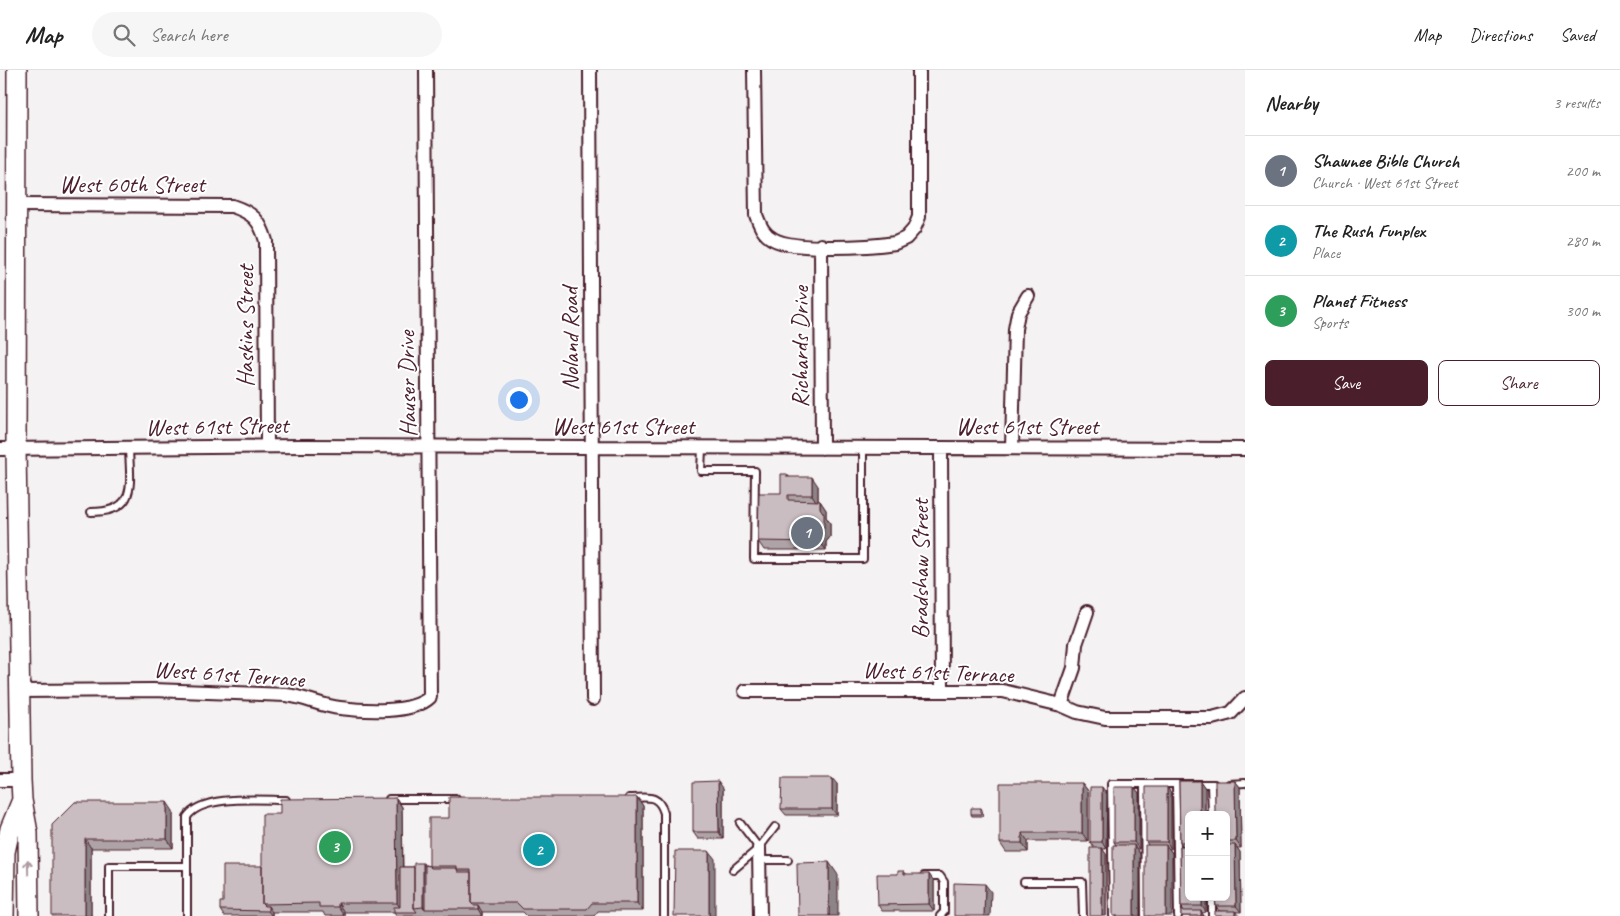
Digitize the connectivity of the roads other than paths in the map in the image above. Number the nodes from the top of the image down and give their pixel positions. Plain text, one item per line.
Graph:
1 (17, 70) edge
2 (426, 70) edge
3 (590, 70) edge
4 (754, 70) edge
5 (919, 70) edge
6 (15, 206) junction
7 (248, 211) joint
8 (821, 245) junction
9 (1028, 296) dead end
10 (267, 446) junction
11 (429, 447) junction
12 (1012, 447) junction
13 (129, 448) junction
14 (592, 448) junction
15 (702, 448) junction
16 (822, 448) junction
17 (863, 448) junction
18 (941, 448) junction
19 (1245, 448) edge
20 (8, 449) edge
21 (91, 512) dead end
22 (1087, 612) dead end
23 (20, 690) junction
24 (745, 691) dead end
25 (942, 691) junction
26 (430, 697) joint
27 (593, 699) dead end
28 (1244, 700) edge
29 (1061, 705) junction
30 (0, 780) edge
31 (21, 780) junction
32 (1144, 784) junction
33 (1176, 784) junction
34 (1211, 784) junction
35 (1245, 784) edge
36 (626, 798) edge
37 (382, 799) edge
38 (460, 799) edge
39 (22, 800) junction
40 (294, 800) edge
41 (1212, 811) edge
42 (740, 823) dead end
43 (775, 827) dead end
44 (759, 854) junction
45 (788, 860) dead end
46 (187, 866) junction
47 (733, 870) dead end
48 (915, 876) edge
49 (1024, 882) dead end
50 (1212, 901) edge
51 (4, 916) edge
52 (29, 916) edge
53 (109, 916) edge
54 (187, 916) edge
55 (664, 916) edge
56 (760, 916) edge
57 (940, 916) edge
58 (1083, 916) edge
59 (1113, 916) edge
60 (1145, 916) edge
61 (1178, 916) edge
62 (1212, 916) edge

1 - 6 main road
2 - 11 street, Hauser Drive
3 - 14 street, Noland Road
4 - 8 street
5 - 8 street
6 - 7 street, West 60th Street
6 - 20 main road
7 - 10 street, Haskins Street
8 - 16 street, Richards Drive
9 - 12 street
10 - 11 street, West 61st Street
10 - 13 street, West 61st Street
11 - 14 street, West 61st Street
11 - 26 street, Hauser Drive
12 - 18 street, West 61st Street
12 - 19 street, West 61st Street
13 - 20 street, West 61st Street
13 - 21 lane
14 - 15 street, West 61st Street
14 - 27 street, Noland Road
15 - 16 street, West 61st Street
15 - 17 lane
16 - 17 street, West 61st Street
17 - 18 street, West 61st Street
18 - 25 street, Bradshaw Street
20 - 23 main road
22 - 29 street
23 - 26 street, West 61st Terrace
23 - 31 main road
24 - 25 street, West 61st Terrace
25 - 29 street, West 61st Terrace
28 - 29 street, West 61st Terrace
30 - 31 street
31 - 39 main road
32 - 33 lane
32 - 59 lane
32 - 60 lane
33 - 34 lane
33 - 61 lane
34 - 35 lane
34 - 41 lane
36 - 55 lane
37 - 38 lane
39 - 51 main road
52 -> 39 main road
40 - 46 lane
42 - 44 lane
43 - 44 lane
44 - 45 lane
44 - 47 lane
44 - 56 street
46 - 53 lane
46 - 54 lane
48 - 57 lane
49 - 58 lane
50 - 62 lane

